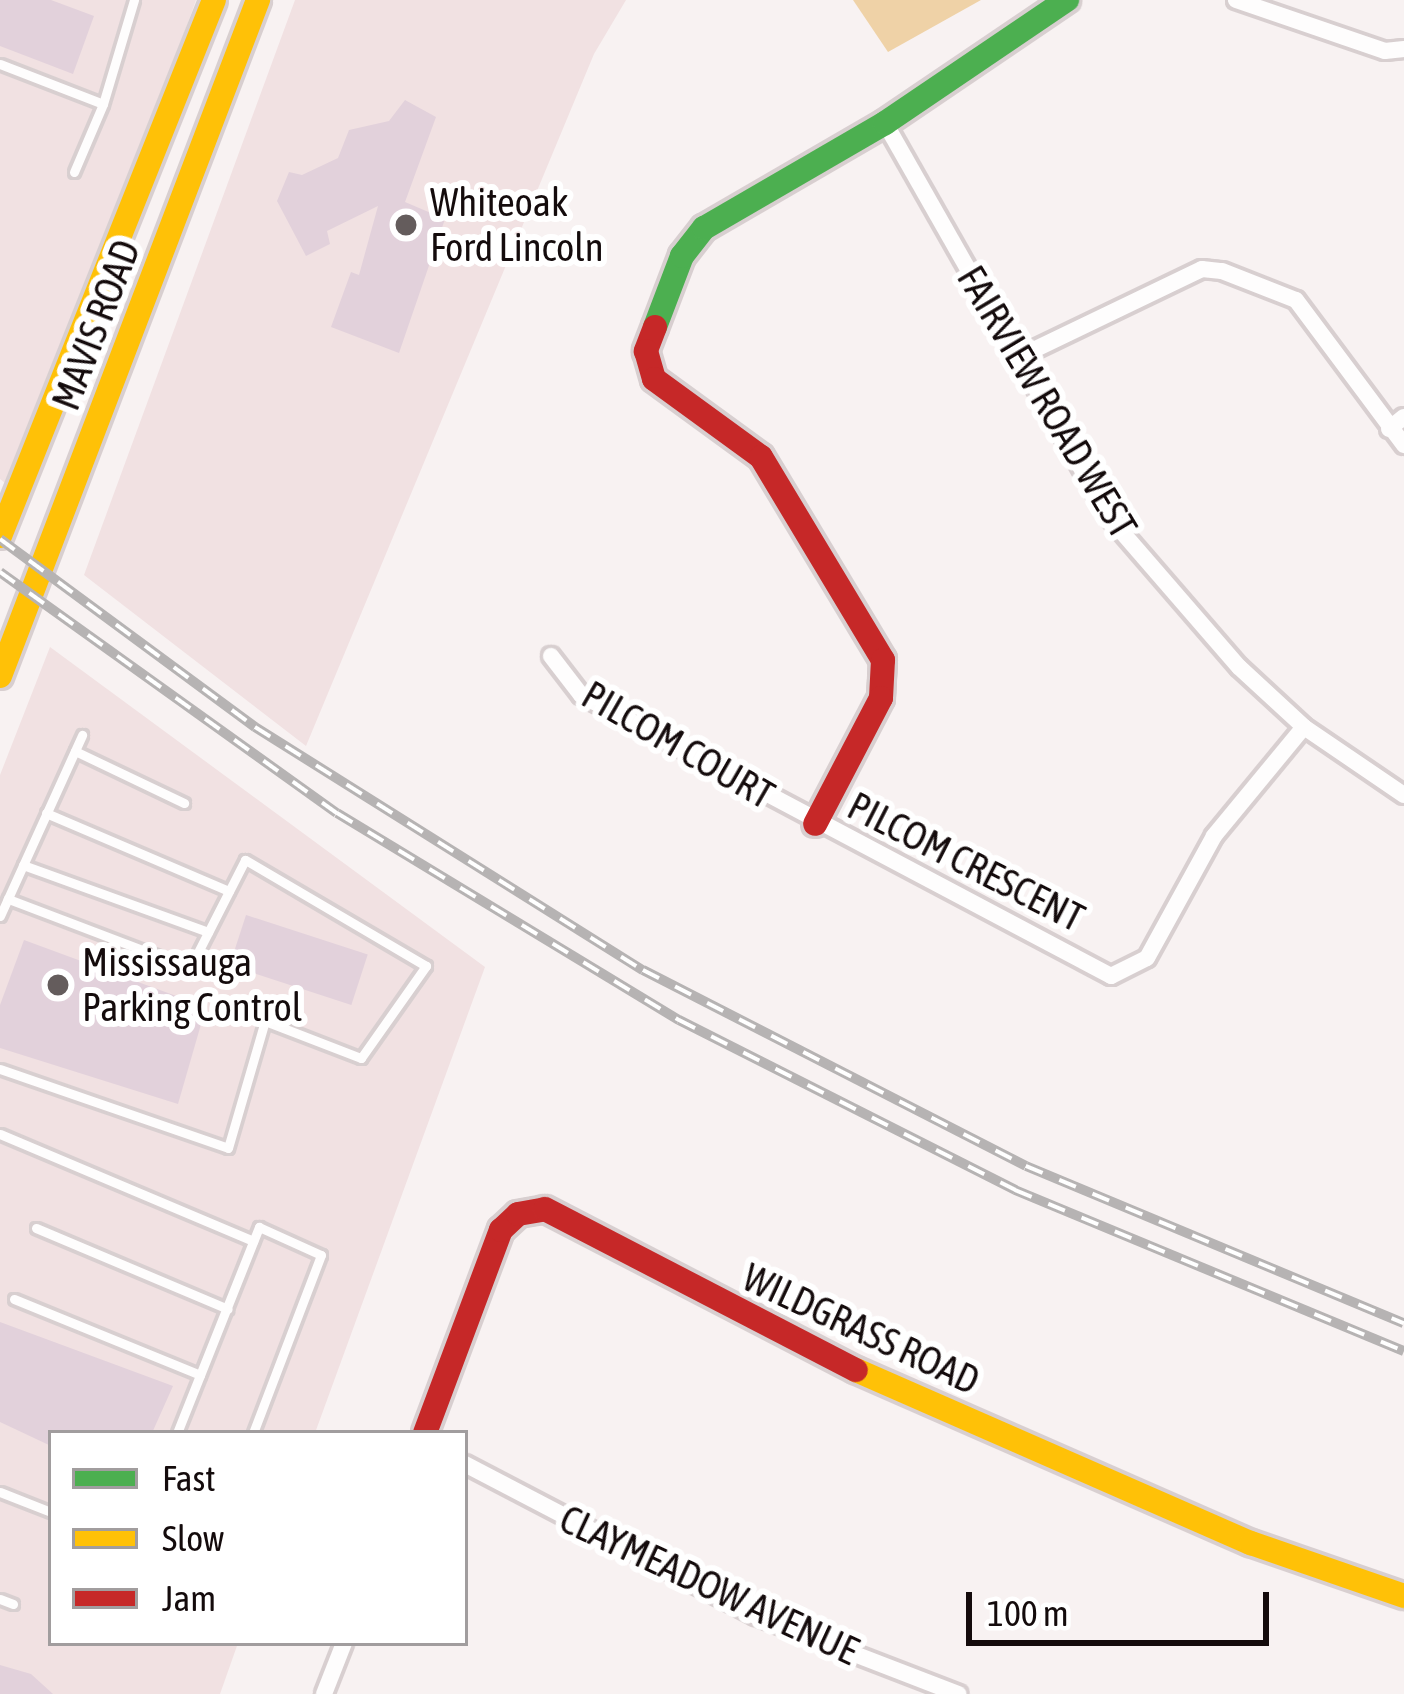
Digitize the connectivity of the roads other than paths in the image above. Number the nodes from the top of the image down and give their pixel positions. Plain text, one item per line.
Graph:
1 (134, 0) edge
2 (214, 0) edge
3 (258, 0) edge
4 (1066, 0) edge
5 (1236, 0) edge
6 (1404, 49) edge
7 (0, 64) edge
8 (103, 104) junction
9 (885, 122) junction
10 (74, 172) dead end
11 (1019, 357) junction
12 (1397, 423) edge
13 (1404, 445) edge
14 (0, 536) edge
15 (550, 656) dead end
16 (0, 676) edge
17 (1304, 727) junction
18 (82, 734) dead end
19 (75, 751) junction
20 (1404, 795) edge
21 (184, 803) dead end
22 (46, 813) junction
23 (814, 824) junction
24 (23, 865) junction
25 (229, 891) junction
26 (8, 898) junction
27 (0, 916) edge
28 (208, 932) junction
29 (0, 1069) edge
30 (0, 1134) edge
31 (36, 1228) dead end
32 (254, 1241) junction
33 (14, 1299) dead end
34 (228, 1309) junction
35 (200, 1375) junction
36 (178, 1430) edge
37 (254, 1430) edge
38 (426, 1430) edge
39 (468, 1466) edge
40 (0, 1492) edge
41 (48, 1511) edge
42 (1404, 1596) edge
43 (343, 1646) edge
44 (329, 1692) edge
45 (958, 1694) edge

1 - 8 lane
2 - 14 street, MAVIS ROAD
3 - 16 street, MAVIS ROAD
4 - 9 street, PILCOM CRESCENT
5 - 6 street
7 - 8 lane
8 - 10 lane
9 - 11 street, FAIRVIEW ROAD WEST
9 - 23 street, PILCOM CRESCENT
11 - 12 street
11 - 17 street, FAIRVIEW ROAD WEST
12 - 13 street
15 - 23 street, PILCOM COURT
17 - 20 street, FAIRVIEW ROAD WEST
17 - 23 street, PILCOM CRESCENT
18 - 19 lane
19 - 21 lane
19 - 22 lane
22 - 24 lane
22 - 25 lane
24 - 26 lane
24 - 28 lane
25 - 28 lane
25 - 29 lane
26 - 27 lane
26 - 28 lane
30 - 32 lane
31 - 34 lane
32 - 34 lane
32 - 37 lane
33 - 35 lane
34 - 35 lane
35 - 36 lane
38 - 42 street, WILDGRASS ROAD
39 - 45 street, CLAYMEADOW AVENUE
40 - 41 lane
43 - 44 street

